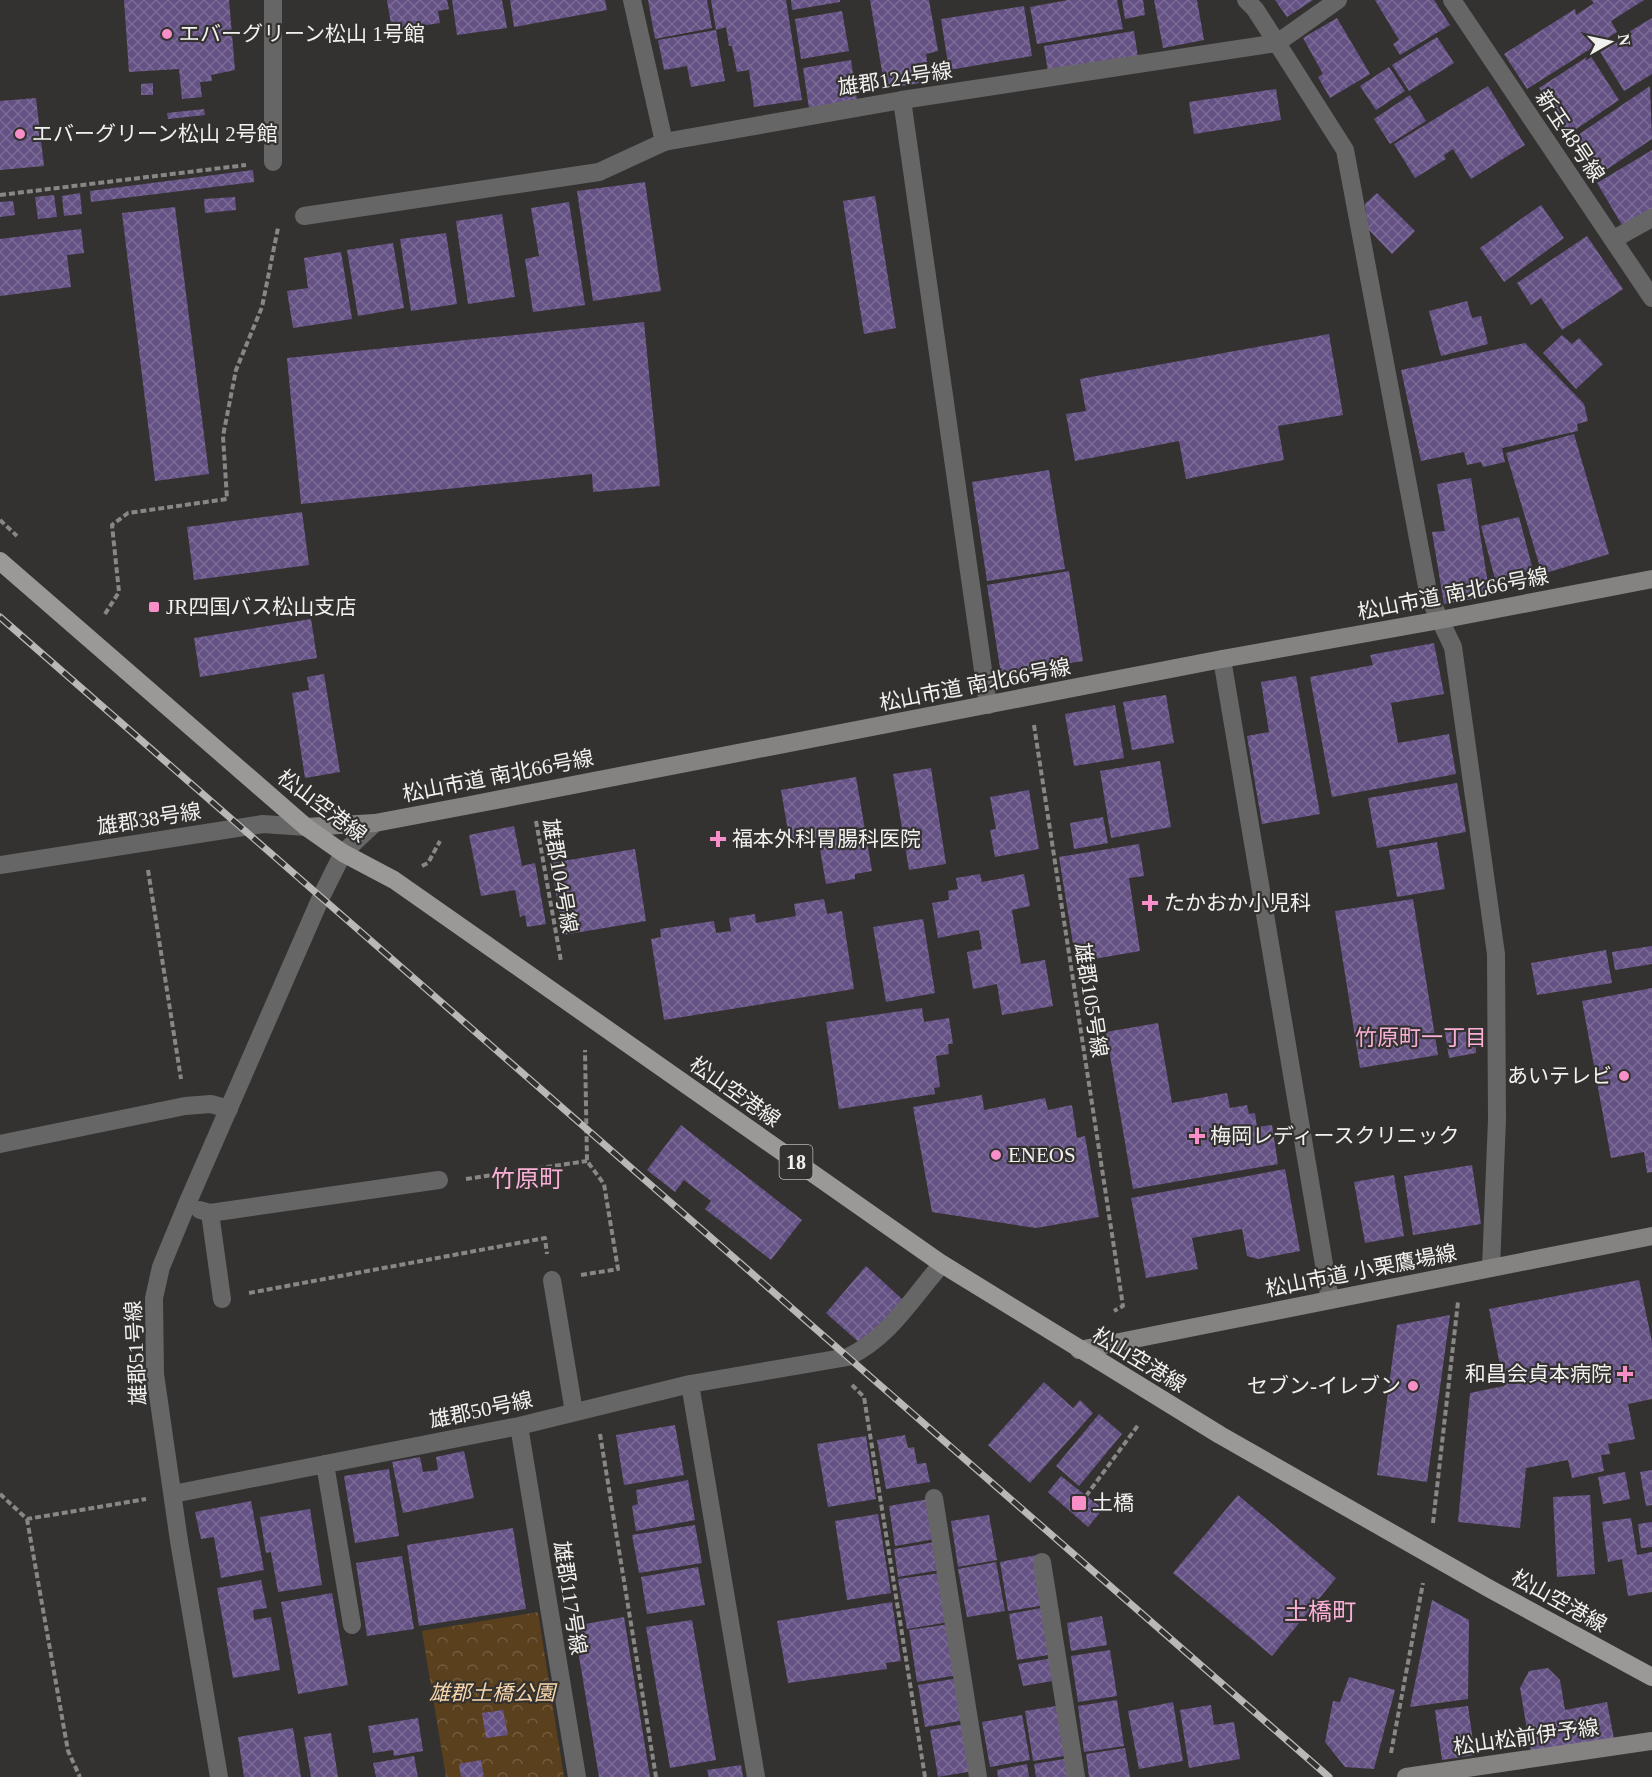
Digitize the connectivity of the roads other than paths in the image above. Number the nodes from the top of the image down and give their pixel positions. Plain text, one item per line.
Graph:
1 (273, 0) edge
2 (632, 0) edge
3 (1246, 0) edge
4 (1338, 0) edge
5 (1452, 0) edge
6 (1277, 43) junction
7 (902, 100) junction
8 (664, 142) junction
9 (273, 162) road end
10 (304, 216) dead end
11 (1652, 218) edge
12 (1614, 239) junction
13 (1652, 298) edge
14 (0, 561) edge
15 (1652, 579) edge
16 (1440, 620) junction
17 (1222, 659) junction
18 (988, 705) junction
19 (375, 822) junction
20 (306, 827) junction
21 (343, 853) junction
22 (0, 865) edge
23 (229, 1109) junction
24 (0, 1144) edge
25 (440, 1180) road end
26 (187, 1204) junction
27 (210, 1213) junction
28 (1652, 1236) edge
29 (942, 1264) junction
30 (1491, 1268) junction
31 (552, 1280) road end
32 (222, 1299) road end
33 (1330, 1300) junction
34 (1079, 1350) junction
35 (690, 1384) junction
36 (574, 1412) junction
37 (519, 1426) junction
38 (325, 1464) junction
39 (173, 1494) junction
40 (933, 1498) dead end
41 (1042, 1562) dead end
42 (352, 1625) dead end
43 (1652, 1677) edge
44 (1652, 1741) edge
45 (219, 1777) edge
46 (577, 1777) edge
47 (756, 1777) edge
48 (978, 1777) edge
49 (1076, 1777) edge
50 (1406, 1777) edge

1 - 9 street
2 - 8 street
3 - 6 street
4 - 6 street
5 - 12 street, 新玉48号線
6 - 7 street, 雄郡124号線
6 - 16 street
7 - 8 street, 雄郡124号線
7 - 18 street
8 - 10 street, 雄郡124号線
11 - 12 street
12 - 13 street, 新玉48号線
14 - 20 main road, 松山空港線 / 18
15 - 16 street, 松山市道 南北66号線
16 - 17 street, 松山市道 南北66号線
16 - 30 street
17 - 18 street, 松山市道 南北66号線
17 - 33 street
18 - 19 street, 松山市道 南北66号線
19 - 20 street, 松山市道 南北66号線
19 - 21 street
20 - 21 main road, 松山空港線 / 18
20 - 22 street, 雄郡38号線
21 - 23 street, 雄郡51号線
21 - 29 main road, 松山空港線 / 18
23 - 24 street
23 - 26 street, 雄郡51号線
25 - 27 street
26 - 27 street
26 - 39 street, 雄郡51号線
27 - 32 street
28 - 30 street, 松山市道 小栗鷹場線
29 - 34 main road, 松山空港線 / 18
29 - 35 street, 雄郡50号線
30 - 33 street, 松山市道 小栗鷹場線
31 - 36 street
33 - 34 street, 松山市道 小栗鷹場線
34 - 43 main road, 松山空港線 / 18
35 - 36 street, 雄郡50号線
35 - 47 street
36 - 37 street, 雄郡50号線
37 - 38 street, 雄郡50号線
37 - 46 street, 雄郡117号線
38 - 39 street, 雄郡50号線
38 - 42 street
39 - 45 street, 雄郡51号線
40 - 48 street
41 - 49 street
44 - 50 street, 松山松前伊予線

